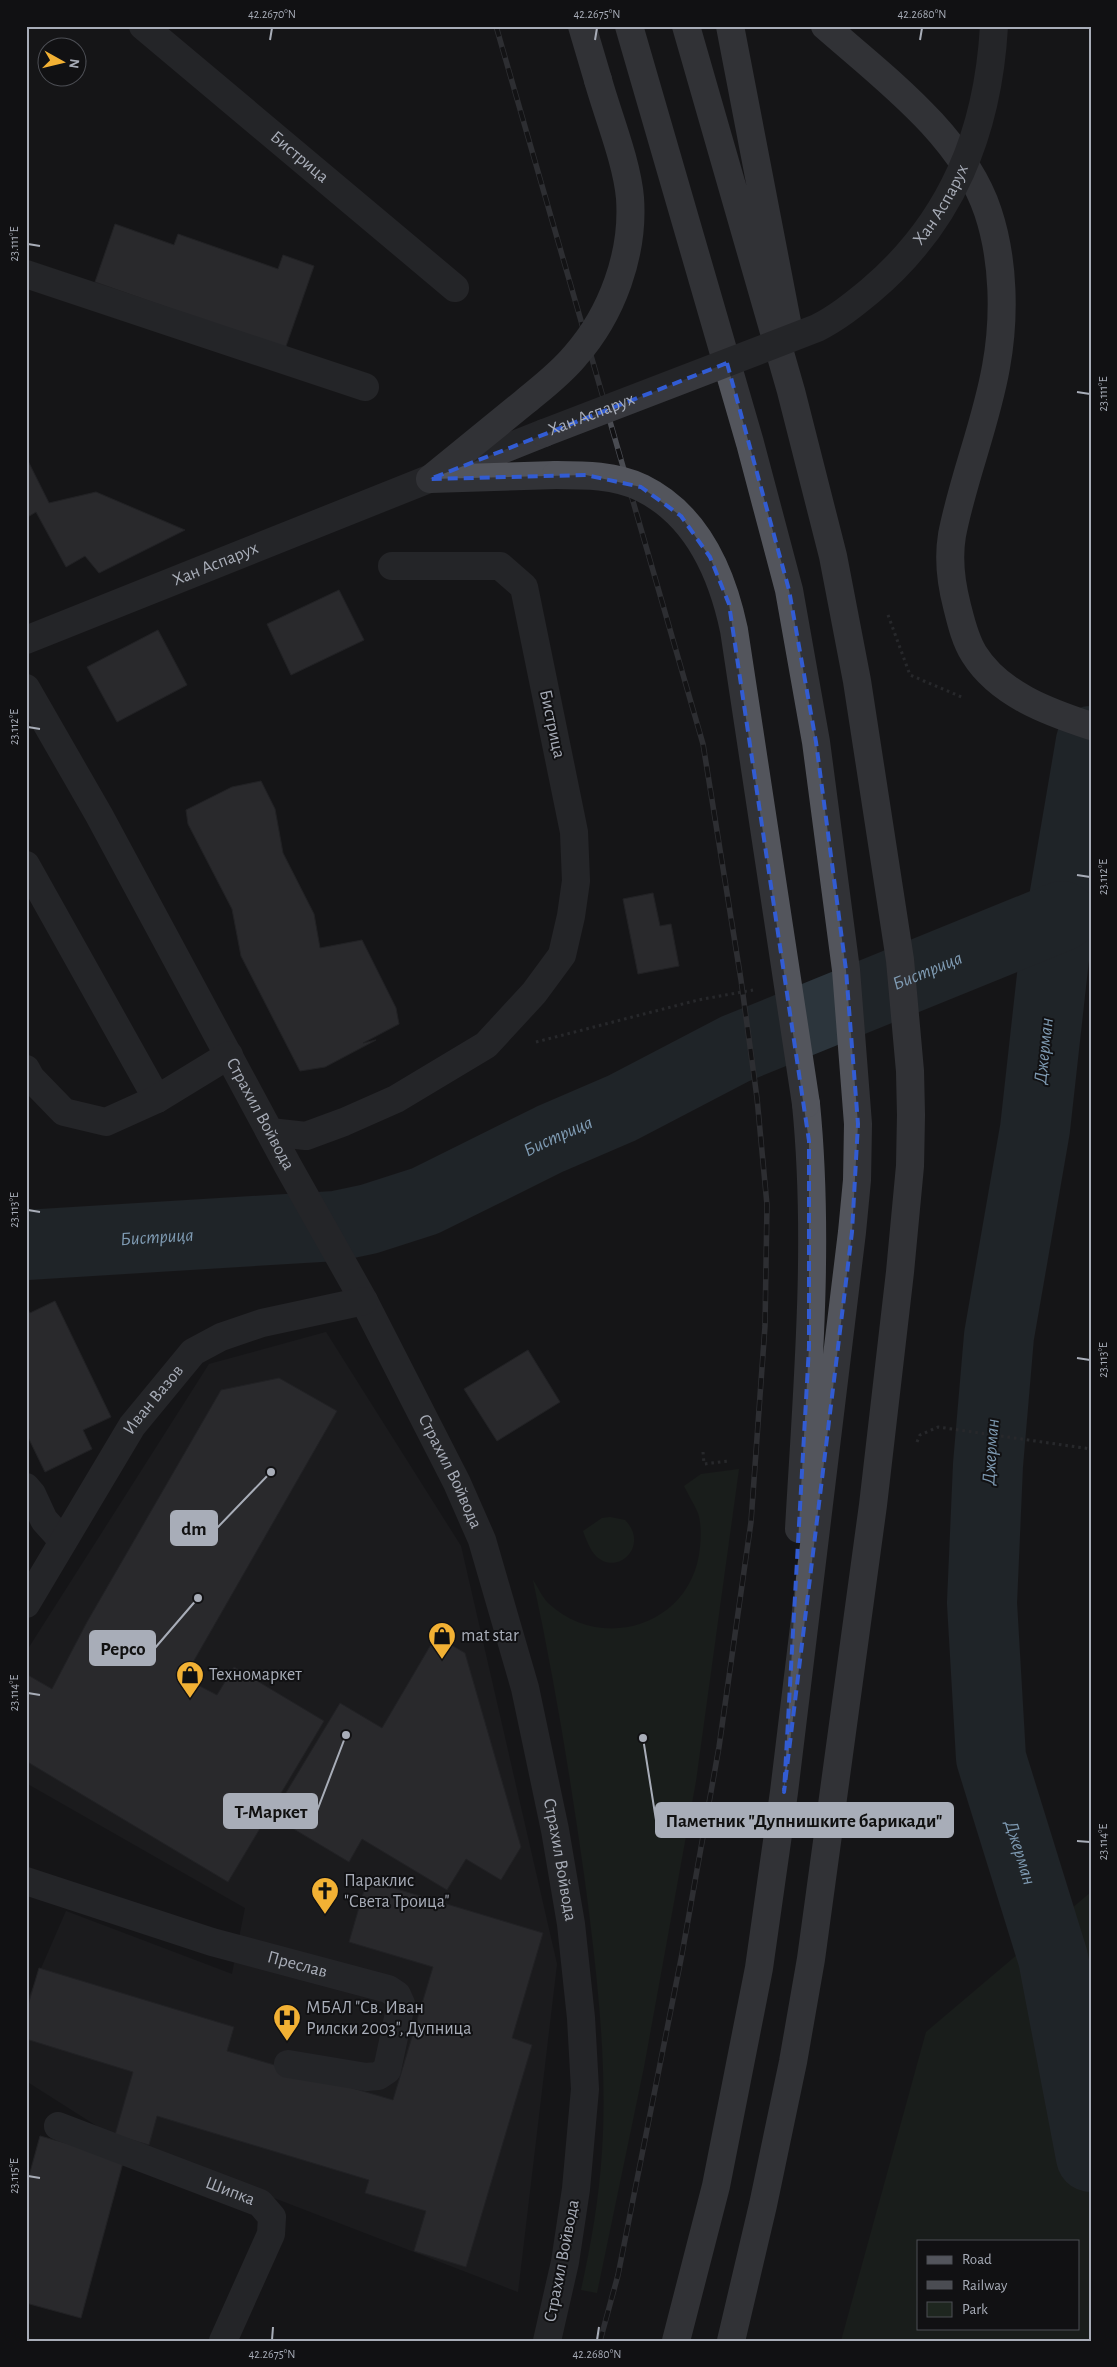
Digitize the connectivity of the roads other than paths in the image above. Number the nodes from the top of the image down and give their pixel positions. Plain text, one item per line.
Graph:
1 (143, 26) edge
2 (582, 26) edge
3 (629, 26) edge
4 (686, 26) edge
5 (730, 26) edge
6 (825, 26) edge
7 (994, 26) edge
8 (26, 274) edge
9 (455, 288) dead end
10 (365, 387) dead end
11 (430, 479) junction
12 (833, 556) junction
13 (392, 566) dead end
14 (26, 640) edge
15 (26, 688) edge
16 (1091, 726) edge
17 (26, 865) edge
18 (228, 1055) junction
19 (26, 1069) edge
20 (157, 1099) junction
21 (270, 1132) junction
22 (364, 1301) junction
23 (26, 1487) edge
24 (63, 1541) junction
25 (26, 1604) edge
26 (784, 1792) junction
27 (26, 1881) edge
28 (288, 2064) dead end
29 (58, 2126) dead end
30 (223, 2341) edge
31 (547, 2341) edge
32 (676, 2341) edge
33 (731, 2341) edge

1 - 9 street, Бистрица
2 - 11 main road, bridge
3 - 26 main road
4 - 12 main road
5 - 12 main road
6 - 16 main road
7 - 11 street, Хан Аспарух, bridge
8 - 10 street
11 - 14 street, Хан Аспарух
11 - 26 main road, bridge
12 - 33 main road
13 - 21 street, Бистрица
15 - 18 street, Страхил Войвода
17 - 20 street
18 - 20 street
18 - 21 street, Страхил Войвода
19 - 20 street
21 - 22 street, Страхил Войвода
22 - 24 street, Иван Вазов
22 - 31 street, Страхил Войвода
23 - 24 street
24 - 25 street, Иван Вазов
26 - 32 main road
27 - 28 street, Преслав
29 - 30 street, Шипка

